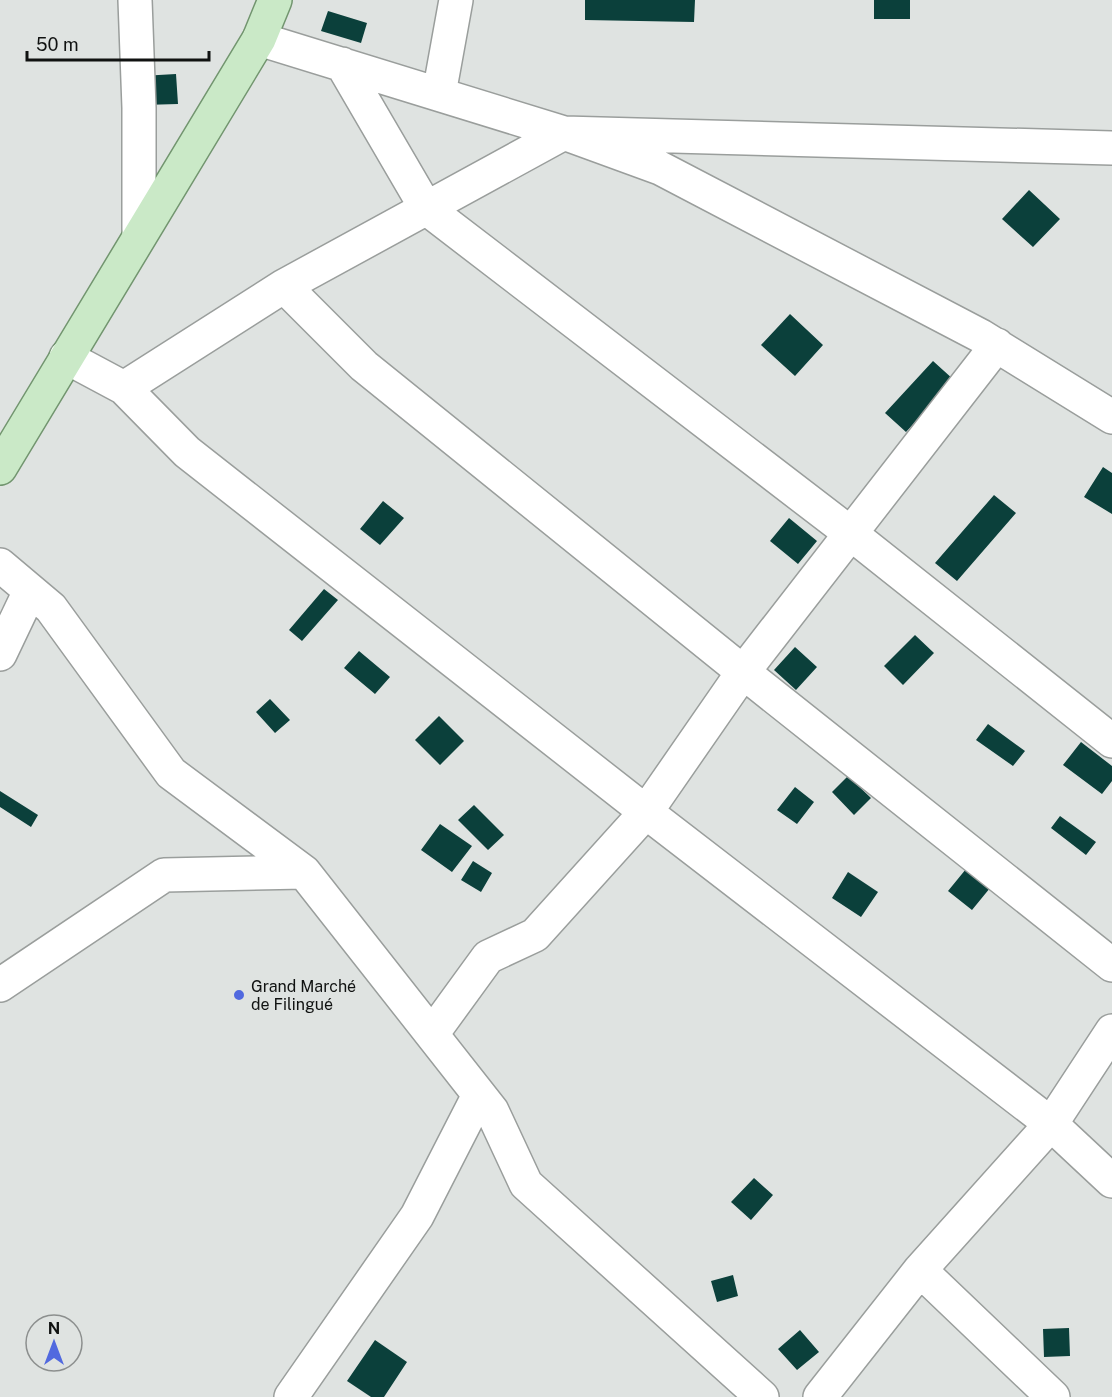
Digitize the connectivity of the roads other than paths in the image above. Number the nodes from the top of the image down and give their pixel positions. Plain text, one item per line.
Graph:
1 (135, 0) edge
2 (275, 0) edge
3 (456, 0) edge
4 (258, 39) junction
5 (342, 64) junction
6 (439, 94) junction
7 (564, 133) junction
8 (1112, 148) edge
9 (426, 208) junction
10 (140, 236) junction
11 (284, 286) junction
12 (997, 345) junction
13 (66, 357) junction
14 (124, 388) junction
15 (1112, 417) edge
16 (0, 468) edge
17 (850, 533) junction
18 (0, 566) edge
19 (30, 591) junction
20 (0, 654) edge
21 (743, 672) junction
22 (1112, 741) edge
23 (646, 812) junction
24 (304, 872) junction
25 (1112, 965) edge
26 (0, 985) edge
27 (1112, 1031) edge
28 (432, 1035) junction
29 (479, 1095) junction
30 (1051, 1124) junction
31 (1112, 1181) edge
32 (920, 1270) junction
33 (291, 1397) edge
34 (762, 1397) edge
35 (820, 1397) edge
36 (1053, 1397) edge

1 - 10 street
2 - 4 main road
3 - 6 street
4 - 5 street
4 - 10 main road
5 - 6 street
5 - 9 street
6 - 7 street
7 - 8 street
7 - 9 street
7 - 12 street
9 - 11 street
9 - 17 street
10 - 13 main road
11 - 14 street
11 - 21 street
12 - 15 street
12 - 17 street
13 - 14 street
13 - 16 main road
14 - 23 street
17 - 21 street
17 - 22 street
18 - 19 street
19 - 20 street
19 - 24 street
21 - 23 street
21 - 25 street
23 - 28 street
23 - 30 street
24 - 26 street
24 - 28 street
27 - 30 street
28 - 29 street
29 - 33 street
29 - 34 street
30 - 31 street
30 - 32 street
32 - 35 street
32 - 36 street

